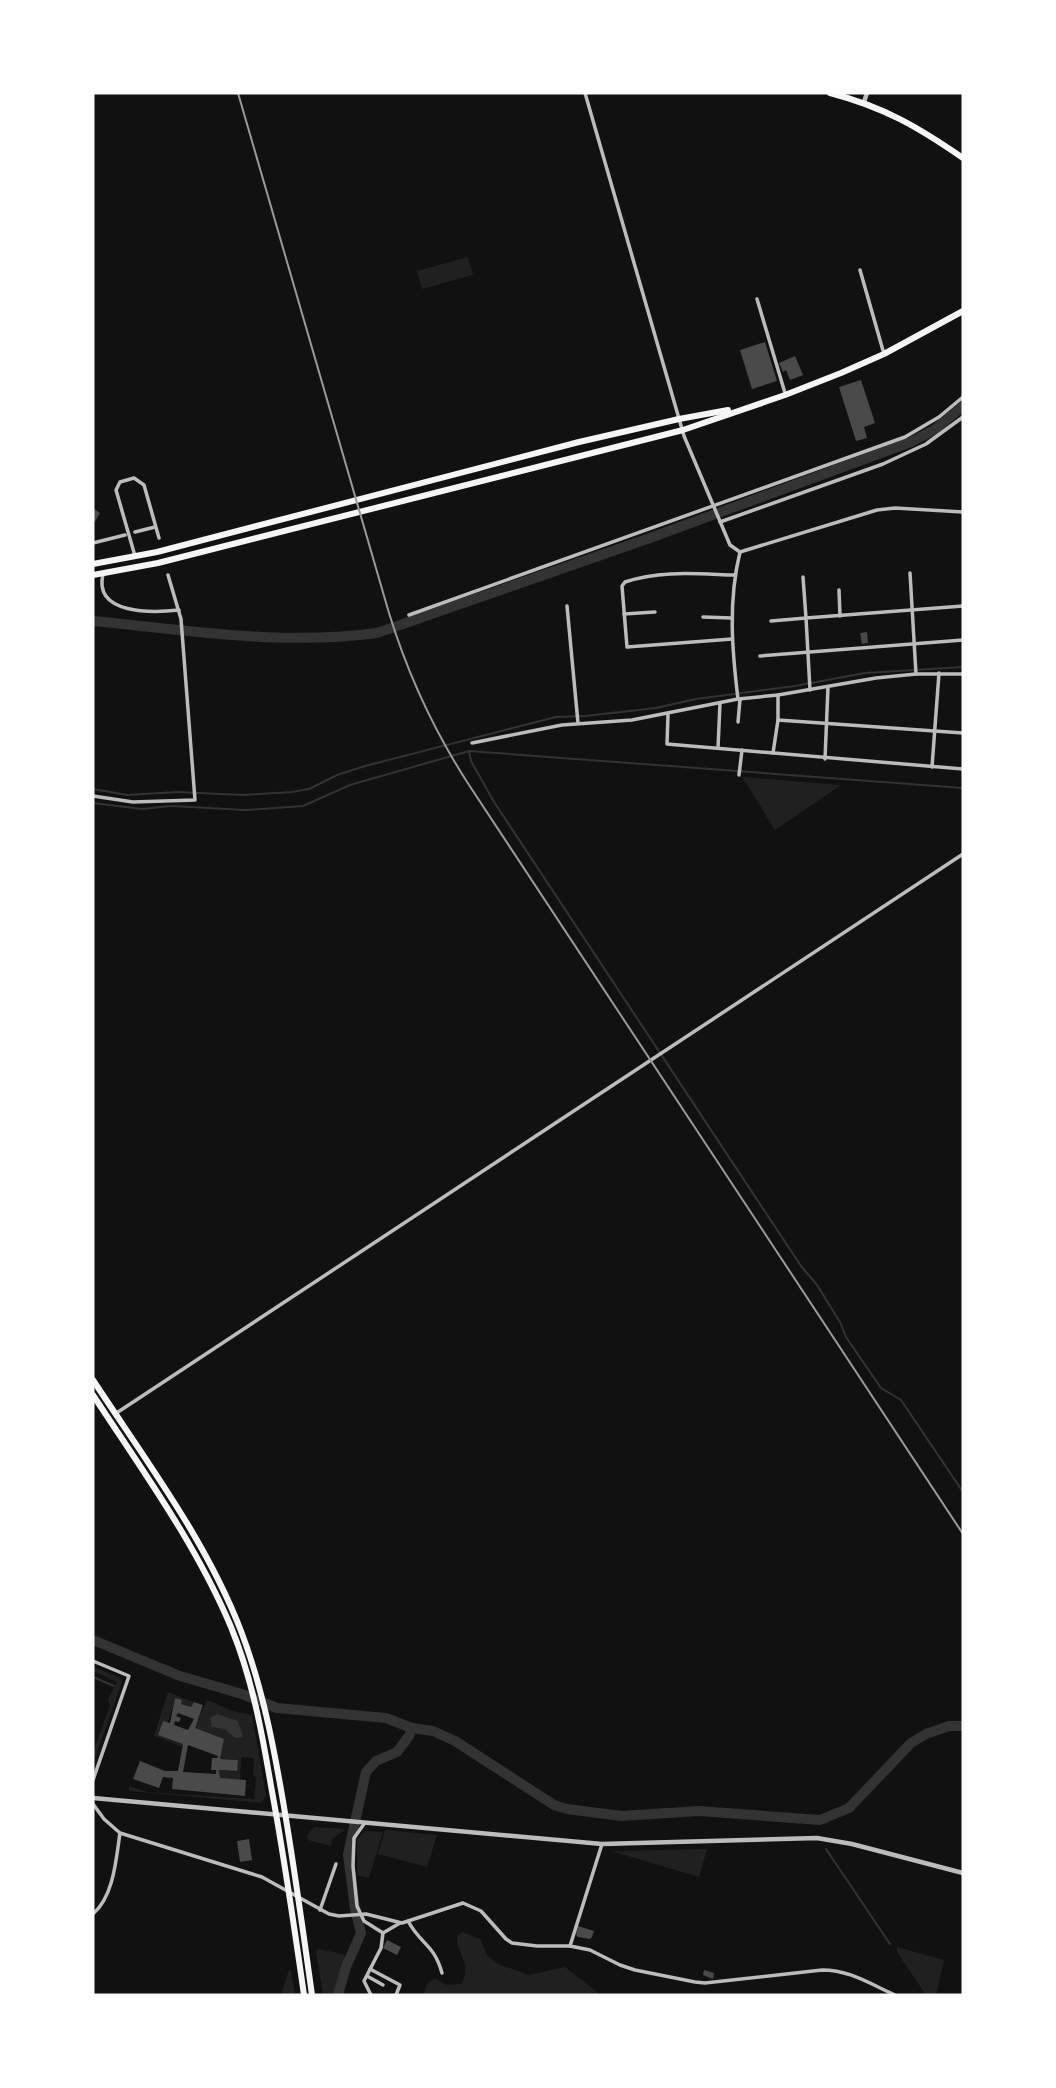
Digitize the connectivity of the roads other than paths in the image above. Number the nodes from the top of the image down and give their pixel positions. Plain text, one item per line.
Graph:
1 (585, 93) edge
2 (830, 93) edge
3 (867, 93) edge
4 (864, 102) junction
5 (963, 158) edge
6 (860, 270) dead end
7 (757, 299) dead end
8 (963, 311) edge
9 (884, 354) junction
10 (785, 395) junction
11 (963, 397) edge
12 (751, 406) junction
13 (963, 417) edge
14 (679, 419) junction
15 (683, 430) junction
16 (714, 508) junction
17 (963, 512) edge
18 (719, 520) junction
19 (155, 527) junction
20 (135, 532) dead end
21 (125, 535) dead end
22 (159, 538) dead end
23 (93, 543) edge
24 (740, 552) junction
25 (135, 556) junction
26 (93, 564) edge
27 (910, 573) dead end
28 (103, 574) junction
29 (93, 575) edge
30 (167, 575) dead end
31 (735, 575) junction
32 (803, 577) dead end
33 (839, 590) dead end
34 (568, 606) dead end
35 (963, 606) edge
36 (179, 610) junction
37 (912, 610) junction
38 (655, 612) dead end
39 (624, 614) junction
40 (410, 615) dead end
41 (841, 615) junction
42 (703, 617) dead end
43 (732, 618) junction
44 (806, 618) junction
45 (771, 621) dead end
46 (732, 639) junction
47 (963, 640) edge
48 (914, 644) junction
49 (808, 652) junction
50 (760, 656) dead end
51 (939, 673) junction
52 (916, 674) junction
53 (963, 674) edge
54 (810, 685) junction
55 (828, 687) junction
56 (778, 695) junction
57 (739, 699) junction
58 (720, 703) junction
59 (668, 714) junction
60 (778, 720) junction
61 (738, 722) dead end
62 (578, 723) junction
63 (827, 723) junction
64 (934, 731) junction
65 (963, 733) edge
66 (472, 743) dead end
67 (718, 748) junction
68 (742, 750) junction
69 (773, 753) junction
70 (825, 759) junction
71 (932, 767) junction
72 (963, 769) edge
73 (739, 775) dead end
74 (93, 796) edge
75 (963, 854) edge
76 (93, 1380) edge
77 (93, 1395) edge
78 (115, 1413) junction
79 (93, 1661) edge
80 (93, 1780) edge
81 (93, 1798) edge
82 (93, 1804) edge
83 (276, 1815) junction
84 (285, 1816) junction
85 (362, 1824) junction
86 (120, 1833) junction
87 (602, 1844) junction
88 (336, 1864) dead end
89 (963, 1873) edge
90 (289, 1891) junction
91 (298, 1898) junction
92 (320, 1910) junction
93 (93, 1914) edge
94 (360, 1915) junction
95 (408, 1922) junction
96 (400, 1923) junction
97 (383, 1933) junction
98 (570, 1945) junction
99 (370, 1969) junction
100 (442, 1973) dead end
101 (367, 1976) junction
102 (383, 1985) dead end
103 (304, 1995) edge
104 (312, 1995) edge
105 (371, 1995) edge
106 (396, 1995) edge
107 (895, 1995) edge

1 - 14 street
2 - 4 main road
3 - 4 street
4 - 5 main road
6 - 9 street
7 - 10 street
8 - 9 main road
9 - 10 main road
10 - 12 main road
11 - 16 street
12 - 14 main road
12 - 15 main road
13 - 18 street
14 - 15 street
14 - 25 main road
15 - 16 street
15 - 28 main road
16 - 18 street
16 - 40 street
17 - 24 street
18 - 24 street
19 - 20 street
19 - 22 street
19 - 25 street
21 - 23 street
24 - 31 street
25 - 26 main road
27 - 37 street
28 - 29 main road
28 - 36 street
30 - 36 street
31 - 39 street
31 - 43 street
32 - 44 street
33 - 41 street
34 - 62 street
35 - 37 street
36 - 74 street
37 - 41 street
37 - 48 street
38 - 39 street
39 - 46 street
41 - 44 street
42 - 43 street
43 - 46 street
44 - 45 street
44 - 49 street
46 - 57 street
47 - 48 street
48 - 49 street
48 - 52 street
49 - 50 street
49 - 54 street
51 - 52 street
51 - 53 street
51 - 64 street
52 - 55 street
54 - 55 street
54 - 56 street
55 - 63 street
56 - 57 street
56 - 60 street
57 - 58 street
57 - 61 street
58 - 59 street
58 - 67 street
59 - 62 street
59 - 67 street
60 - 63 street
60 - 69 street
62 - 66 street
63 - 64 street
63 - 70 street
64 - 65 street
64 - 71 street
67 - 68 street
68 - 69 street
68 - 73 street
69 - 70 street
70 - 71 street
71 - 72 street
75 - 78 street
76 - 78 main road
77 - 83 main road
78 - 84 main road
79 - 80 street
81 - 83 street
82 - 86 street
83 - 84 street
83 - 90 main road
84 - 85 street
84 - 91 main road
85 - 87 street
85 - 94 street
86 - 90 street
86 - 93 street
87 - 89 street
87 - 98 street
88 - 92 street
90 - 91 street
90 - 103 main road
91 - 92 street
91 - 104 main road
92 - 94 street
94 - 96 street
94 - 97 street
95 - 96 street
95 - 98 street
95 - 100 street
96 - 97 street
97 - 99 street
98 - 107 street
99 - 101 street
99 - 106 street
101 - 102 street
101 - 105 street

